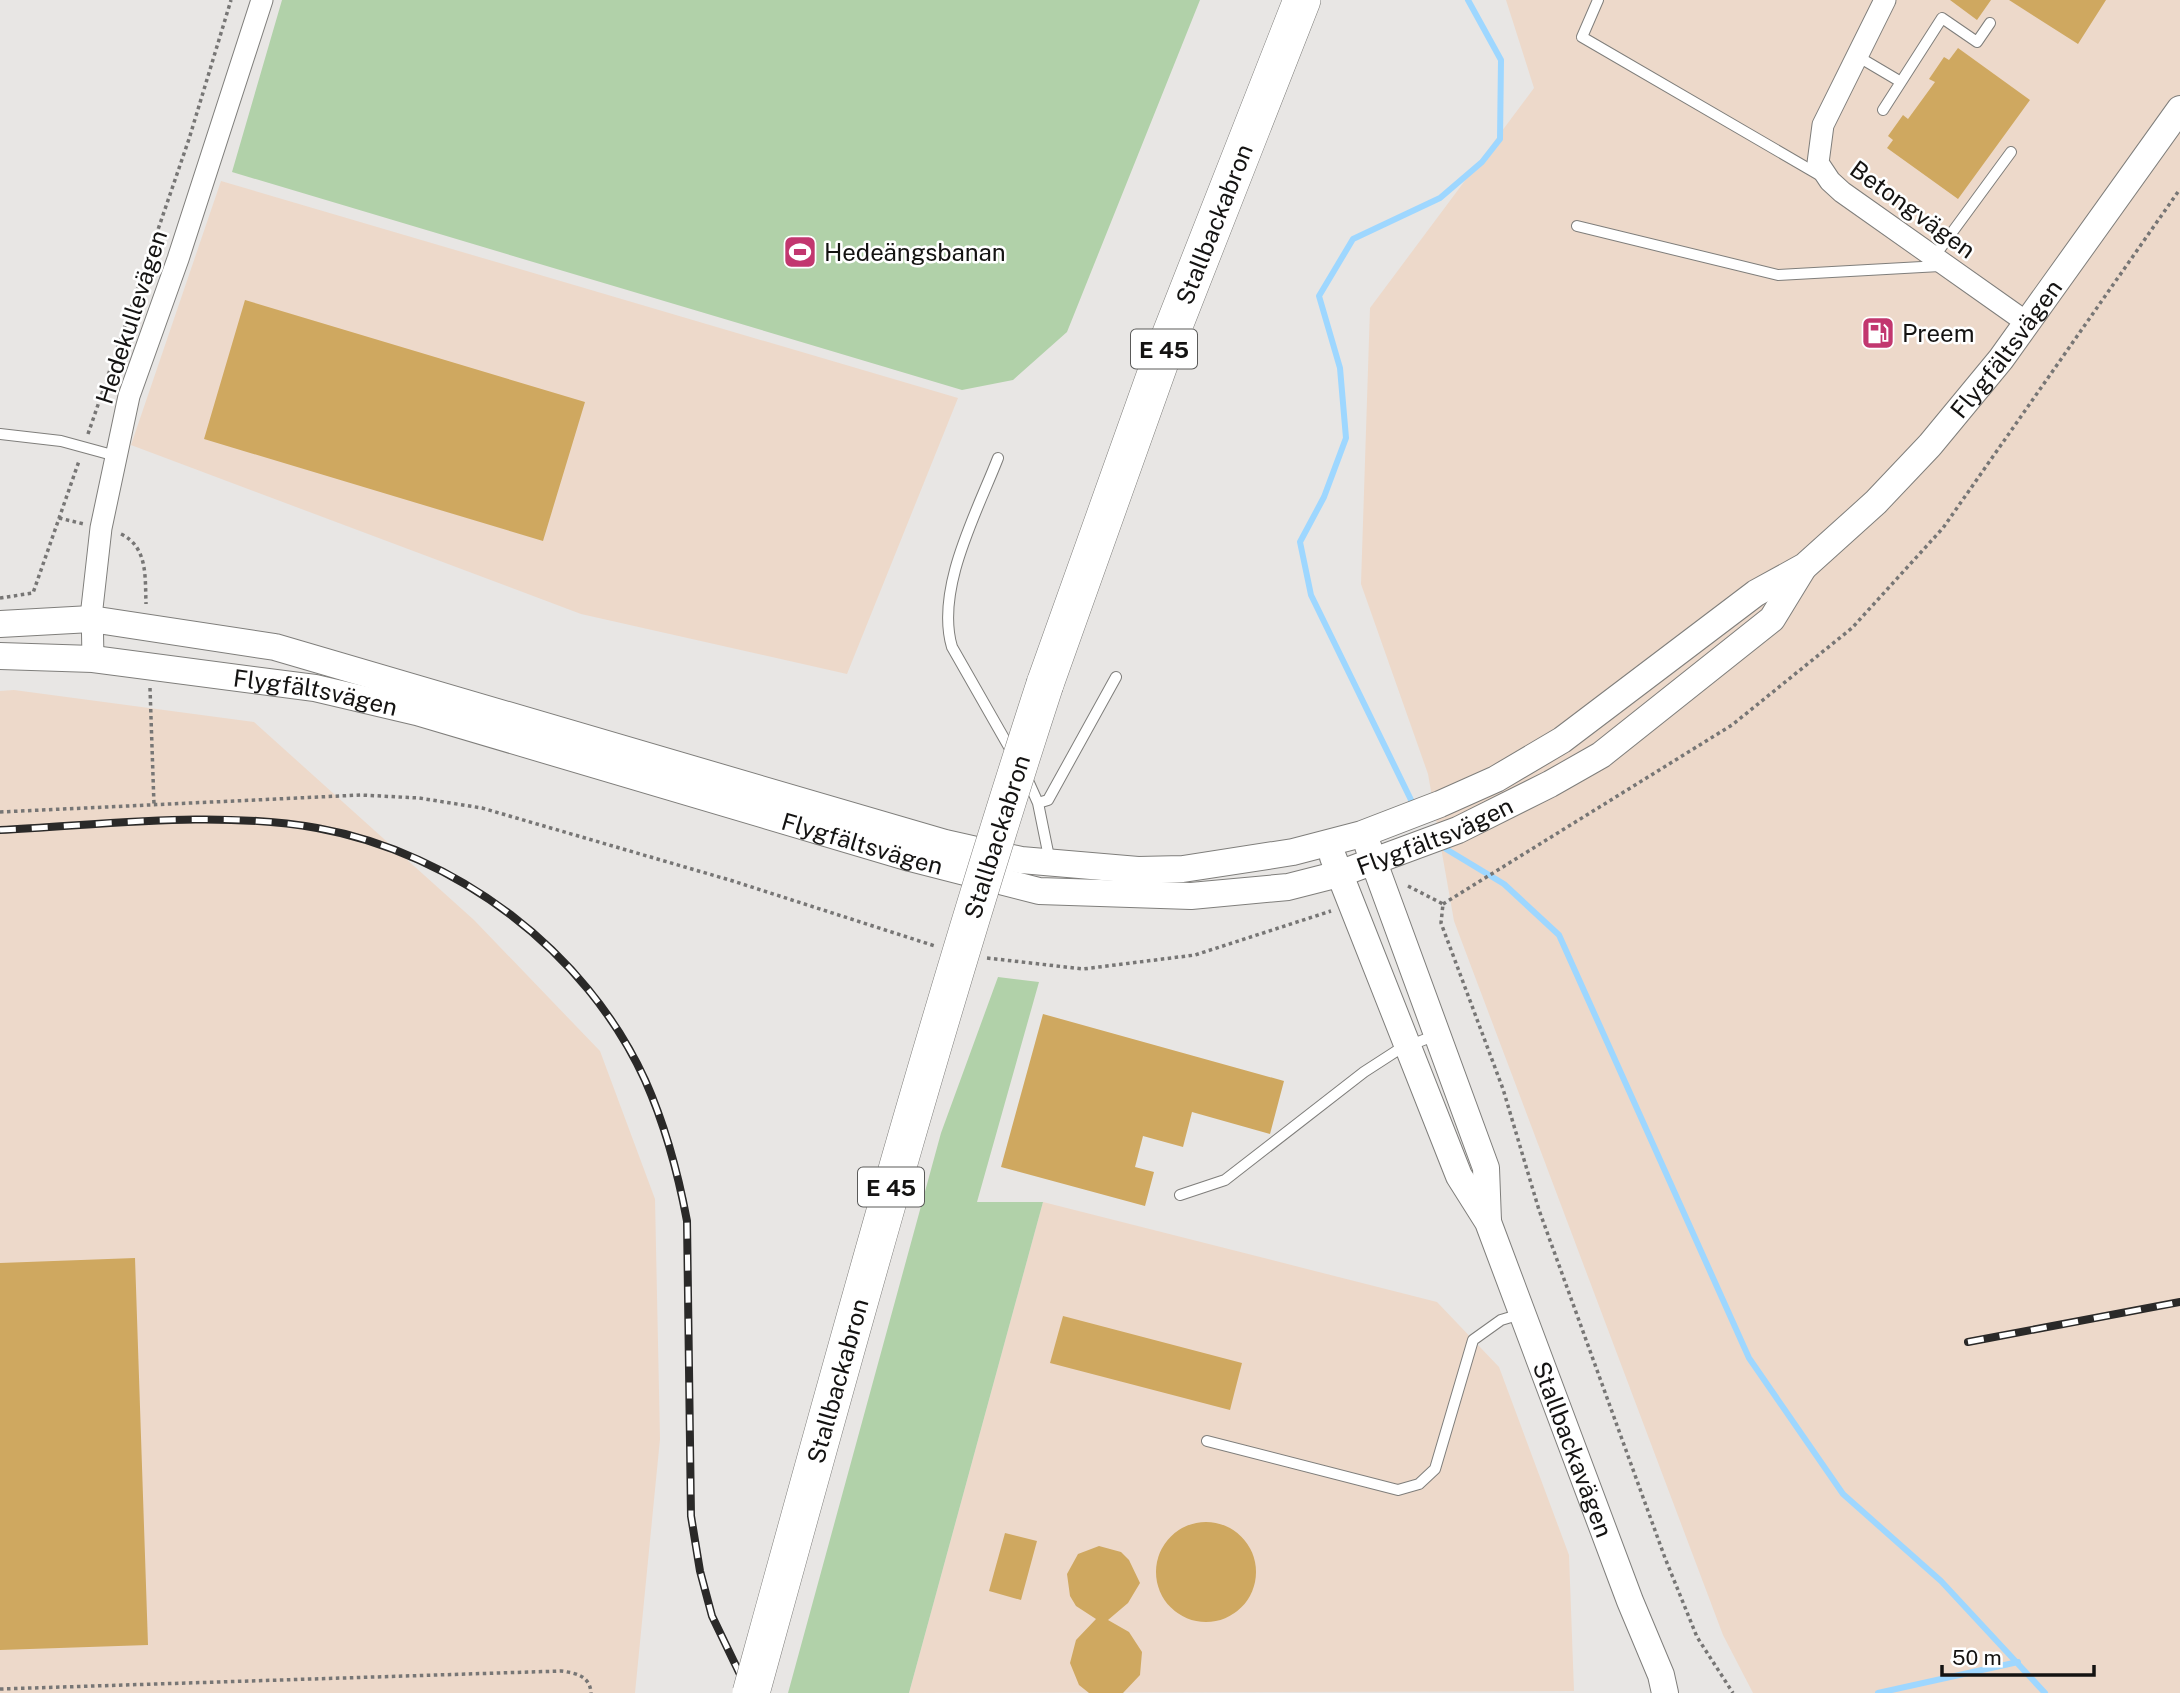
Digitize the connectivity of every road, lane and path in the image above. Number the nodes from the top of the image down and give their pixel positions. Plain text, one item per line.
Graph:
1 (231, 0) edge
2 (262, 0) edge
3 (1302, 0) edge
4 (1598, 0) edge
5 (1885, 0) edge
6 (1990, 23) dead end
7 (1857, 56) junction
8 (1901, 82) junction
9 (2180, 108) edge
10 (1883, 110) dead end
11 (2011, 152) dead end
12 (1830, 181) junction
13 (2180, 189) edge
14 (1577, 226) dead end
15 (1940, 261) junction
16 (2026, 322) junction
17 (0, 434) edge
18 (83, 447) junction
19 (117, 456) junction
20 (998, 458) dead end
21 (1805, 566) junction
22 (0, 598) edge
23 (91, 619) junction
24 (0, 624) edge
25 (0, 656) edge
26 (93, 659) junction
27 (1116, 677) dead end
28 (1038, 803) junction
29 (0, 812) edge
30 (1373, 830) junction
31 (1328, 843) junction
32 (1050, 862) junction
33 (1375, 862) junction
34 (1339, 874) junction
35 (1387, 893) junction
36 (1353, 904) junction
37 (1443, 904) junction
38 (946, 949) dead end
39 (985, 958) dead end
40 (1438, 1034) junction
41 (1410, 1045) junction
42 (1181, 1195) dead end
43 (1488, 1222) junction
44 (1524, 1314) junction
45 (1207, 1441) dead end
46 (1663, 1684) edge
47 (0, 1689) edge
48 (591, 1693) edge
49 (751, 1693) edge
50 (1682, 1693) edge
51 (1733, 1693) edge

1 - 18 path
2 - 19 street, Hedekullevägen
3 - 49 highway, Stallbackabron / E 45, bridge
4 - 12 lane
5 - 7 street, Betongvägen
6 - 8 lane
7 - 8 lane
7 - 12 street, Betongvägen
8 - 10 lane
9 - 16 street, Flygfältsvägen
11 - 15 lane
12 - 15 street, Betongvägen
13 - 37 path
14 - 15 lane
15 - 16 street, Betongvägen
16 - 21 street, Flygfältsvägen
17 - 18 lane
18 - 19 lane
18 - 22 path
19 - 23 street, Hedekullevägen
20 - 28 lane
21 - 30 street, Flygfältsvägen
21 - 33 street, Flygfältsvägen
23 - 24 street, Flygfältsvägen
23 - 26 street, Hedekullevägen
23 - 32 street, Flygfältsvägen
25 - 26 street, Flygfältsvägen
26 - 34 street, Flygfältsvägen
27 - 28 lane
28 - 32 lane
29 - 38 path
30 - 31 street, Flygfältsvägen
30 - 33 street, Stallbackavägen
31 - 32 street, Flygfältsvägen
31 - 34 street, Stallbackavägen
33 - 34 street, Flygfältsvägen
33 - 35 street, Stallbackavägen
34 - 36 street, Stallbackavägen
35 - 37 path
35 - 40 street, Stallbackavägen
36 - 39 path
36 - 41 street, Stallbackavägen
37 - 51 path
40 - 41 lane
40 - 43 street, Stallbackavägen
41 - 42 lane
41 - 43 street, Stallbackavägen
43 - 44 street, Stallbackavägen
44 - 45 lane
44 - 46 street, Stallbackavägen
46 - 50 street, Stallbackavägen
47 - 48 path

